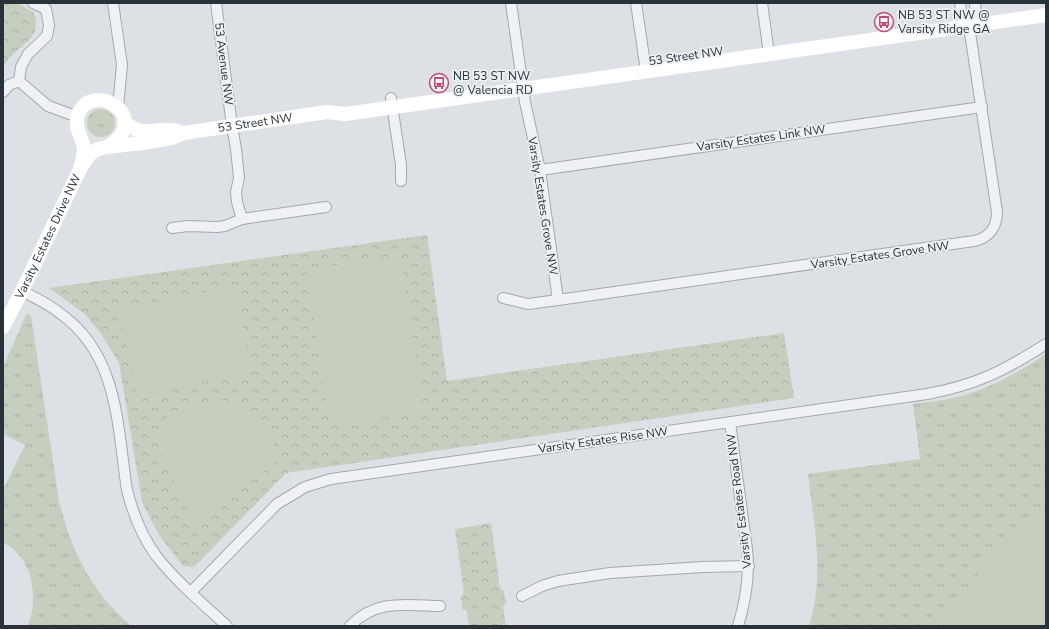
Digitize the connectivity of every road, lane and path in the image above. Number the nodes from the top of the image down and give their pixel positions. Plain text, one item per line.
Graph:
1 (32, 3) edge
2 (113, 3) edge
3 (216, 3) edge
4 (511, 3) edge
5 (636, 3) edge
6 (762, 3) edge
7 (960, 3) edge
8 (1046, 6) edge
9 (971, 15) edge
10 (1046, 15) edge
11 (768, 49) junction
12 (645, 67) junction
13 (19, 81) junction
14 (522, 84) junction
15 (119, 88) junction
16 (3, 92) edge
17 (102, 100) junction
18 (392, 102) junction
19 (118, 107) junction
20 (982, 107) junction
21 (78, 117) junction
22 (124, 122) junction
23 (232, 126) junction
24 (184, 133) junction
25 (107, 147) junction
26 (81, 167) junction
27 (540, 170) junction
28 (401, 181) dead end
29 (326, 207) dead end
30 (242, 218) junction
31 (172, 228) dead end
32 (22, 291) junction
33 (503, 298) dead end
34 (558, 300) junction
35 (3, 327) edge
36 (1046, 344) edge
37 (730, 422) junction
38 (749, 566) junction
39 (191, 592) junction
40 (522, 596) dead end
41 (440, 606) dead end
42 (227, 626) edge
43 (350, 626) edge
44 (738, 626) edge

1 - 13 street
2 - 15 street
3 - 23 street, 53 Avenue NW
4 - 14 street, Varsity Estates Grove NW
5 - 12 street
6 - 11 street
7 - 9 street, Varsity Estates Grove NW
8 - 9 street, 53 Street NW
9 - 10 street, 53 Street NW
9 - 11 street, 53 Street NW
9 - 20 street, Varsity Estates Grove NW
11 - 12 street, 53 Street NW
12 - 14 street, 53 Street NW
13 - 16 street
13 - 21 street
14 - 18 street, 53 Street NW
14 - 27 street, Varsity Estates Grove NW
15 - 17 street
15 - 19 street
17 - 19 street
17 - 21 street
18 - 23 street, 53 Street NW
18 - 28 street
19 - 22 street
20 - 27 street, Varsity Estates Link NW
20 - 34 street, Varsity Estates Grove NW
21 - 26 street, Varsity Estates Drive NW
22 - 24 street, 53 Street NW
22 - 25 street
23 - 24 street, 53 Street NW
23 - 30 street, 53 Avenue NW
24 - 25 street, 53 Street NW
25 - 26 street, Varsity Estates Drive NW
26 - 32 street, Varsity Estates Drive NW
27 - 34 street, Varsity Estates Grove NW
29 - 30 street
30 - 31 street
32 - 35 street, Varsity Estates Drive NW
32 - 39 street
33 - 34 street, Varsity Estates Grove NW
36 - 37 street, Varsity Estates Rise NW
37 - 38 street, Varsity Estates Road NW
37 - 39 street, Varsity Estates Rise NW
38 - 40 street
38 - 44 street, Varsity Estates Road NW
39 - 42 street
41 - 43 street

